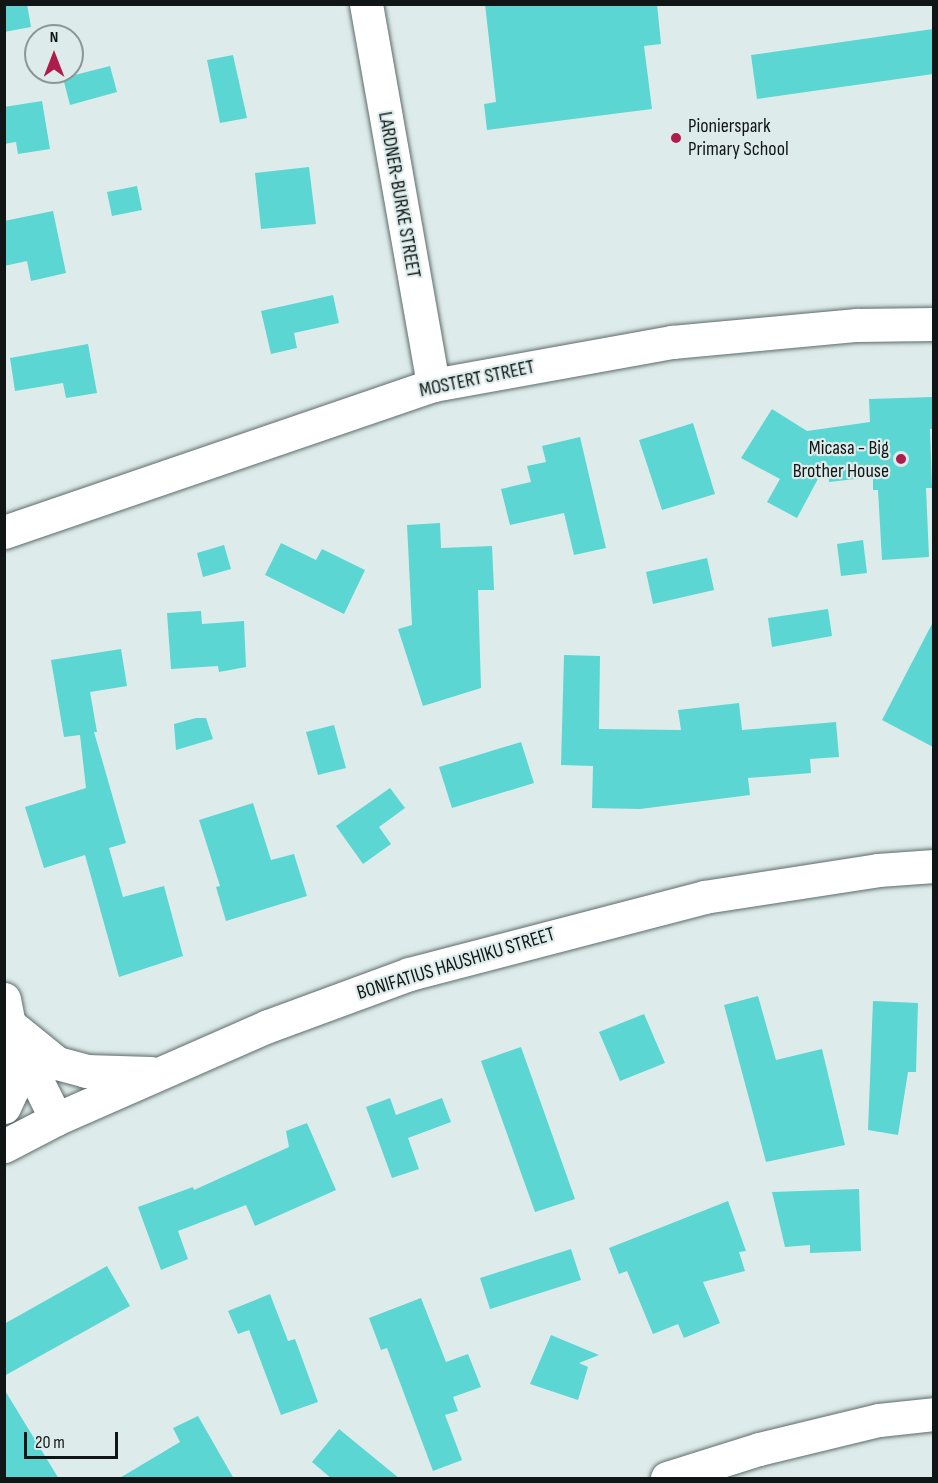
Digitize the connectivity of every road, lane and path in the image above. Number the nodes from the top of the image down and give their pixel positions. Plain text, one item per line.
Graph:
1 (366, 4) edge
2 (933, 324) edge
3 (433, 385) junction
4 (4, 532) edge
5 (933, 866) edge
6 (7, 1012) edge
7 (160, 1073) junction
8 (4, 1107) edge
9 (56, 1119) junction
10 (4, 1146) edge
11 (933, 1414) edge
12 (667, 1479) edge

1 - 3 street, LARDNER-BURKE STREET
2 - 3 street, MOSTERT STREET
3 - 4 street, MOSTERT STREET
5 - 7 street, BONIFATIUS HAUSHIKU STREET
6 - 7 street
6 - 8 street
6 - 9 street
7 - 9 street, BONIFATIUS HAUSHIKU STREET
9 - 10 street, BONIFATIUS HAUSHIKU STREET
11 - 12 street

